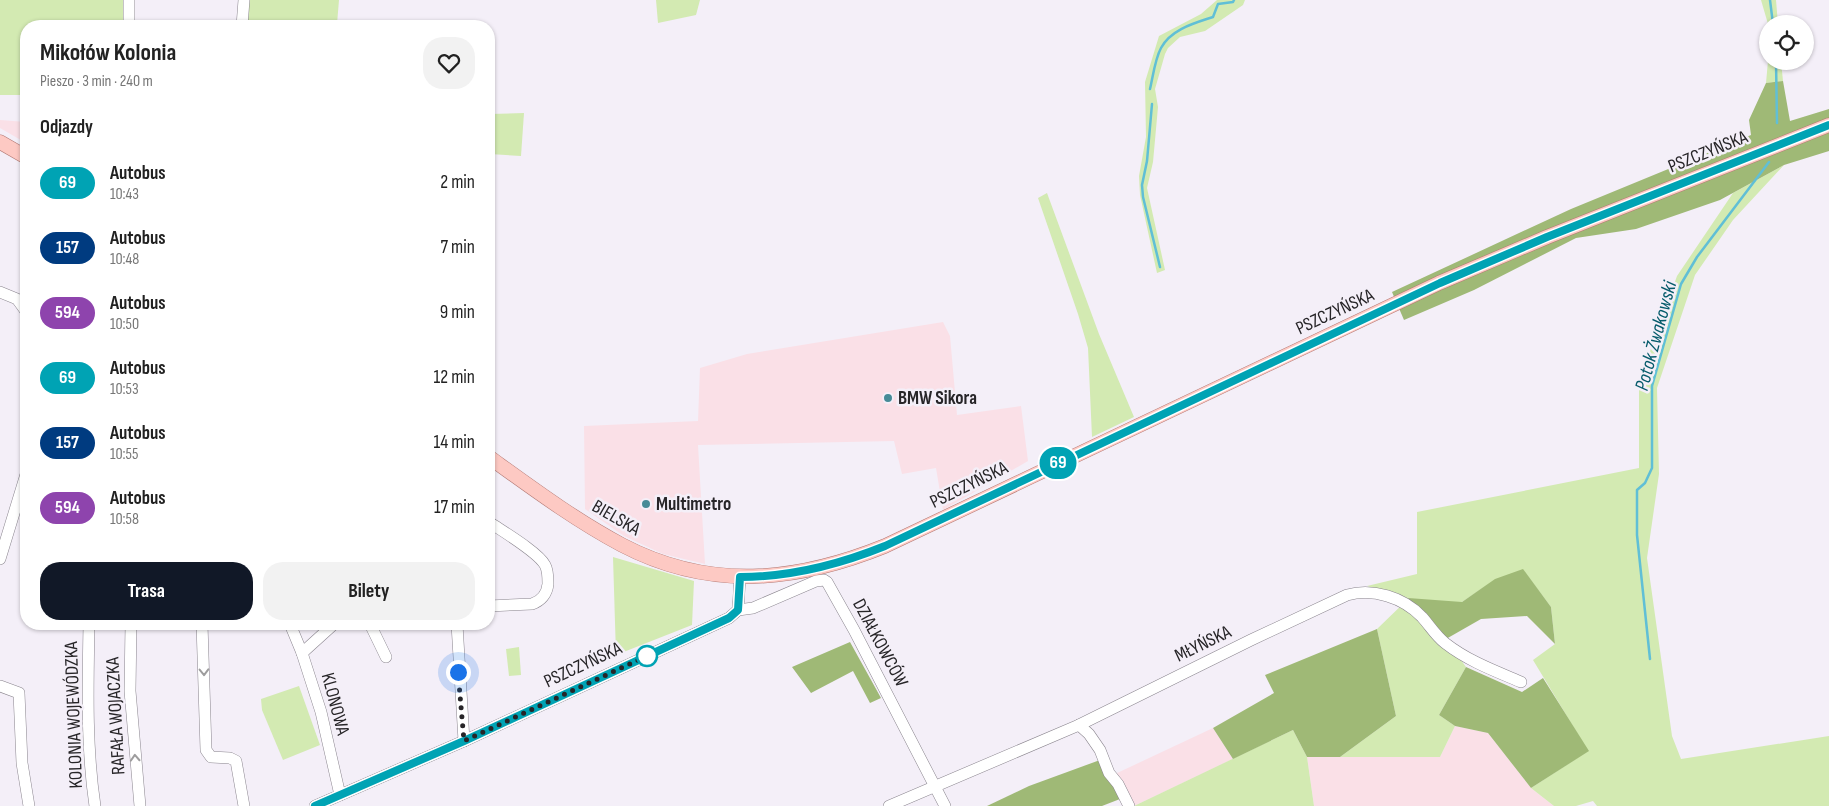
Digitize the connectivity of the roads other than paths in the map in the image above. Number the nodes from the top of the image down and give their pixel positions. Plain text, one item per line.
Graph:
1 (129, 0) edge
2 (244, 0) edge
3 (129, 20) edge
4 (242, 20) edge
5 (1829, 124) edge
6 (0, 142) edge
7 (20, 154) edge
8 (0, 292) edge
9 (0, 299) edge
10 (20, 303) edge
11 (20, 307) edge
12 (495, 462) edge
13 (20, 489) edge
14 (5, 526) edge
15 (495, 526) edge
16 (0, 559) edge
17 (740, 577) junction
18 (495, 606) edge
19 (738, 610) junction
20 (89, 630) edge
21 (131, 630) edge
22 (202, 630) edge
23 (292, 630) edge
24 (327, 630) edge
25 (373, 630) edge
26 (456, 630) edge
27 (302, 653) junction
28 (386, 657) dead end
29 (1521, 682) dead end
30 (0, 686) edge
31 (1079, 725) junction
32 (464, 741) junction
33 (935, 786) junction
34 (340, 796) junction
35 (29, 806) edge
36 (95, 806) edge
37 (140, 806) edge
38 (244, 806) edge
39 (315, 806) edge
40 (889, 806) edge
41 (945, 806) edge
42 (1130, 806) edge

1 - 3 street
2 - 4 street
5 - 17 main road, PSZCZYŃSKA
6 - 7 main road
8 - 10 street
9 - 11 street
12 - 17 main road, BIELSKA
13 - 14 street
14 - 16 street
15 - 18 street
17 - 19 street
19 - 32 street, PSZCZYŃSKA
19 - 33 street, DZIAŁKOWCÓW
20 - 36 street, KOLONIA WOJEWÓDZKA
37 -> 21 street, RAFAŁA WOJACZKA
22 -> 38 street
23 - 27 street, KLONOWA
24 - 27 street
25 - 28 street
26 - 32 street
27 - 34 street, KLONOWA
29 - 31 street, MŁYŃSKA
30 - 35 street
31 - 33 street, MŁYŃSKA
31 - 42 street
32 - 34 street, PSZCZYŃSKA
33 - 40 street, MŁYŃSKA
33 - 41 street, DZIAŁKOWCÓW
34 - 39 street, PSZCZYŃSKA

